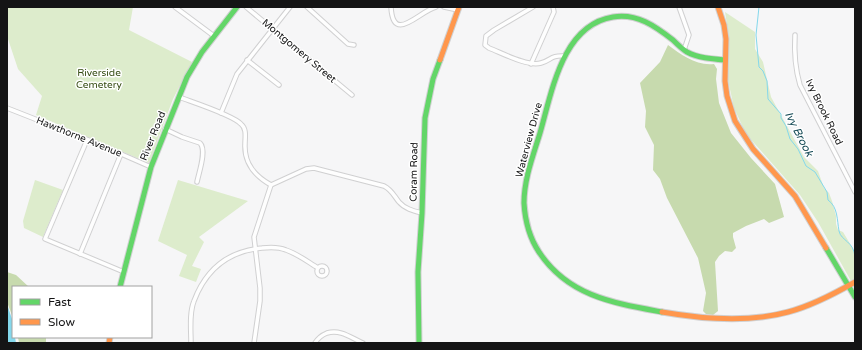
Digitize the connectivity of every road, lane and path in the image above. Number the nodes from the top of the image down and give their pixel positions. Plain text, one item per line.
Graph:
1 (175, 7) edge
2 (238, 7) edge
3 (246, 7) edge
4 (290, 7) edge
5 (307, 7) edge
6 (391, 7) edge
7 (436, 7) edge
8 (444, 7) edge
9 (534, 7) edge
10 (553, 7) edge
11 (678, 7) edge
12 (718, 7) edge
13 (459, 9) edge
14 (272, 28) junction
15 (795, 35) dead end
16 (214, 36) junction
17 (354, 45) dead end
18 (684, 50) junction
19 (565, 56) junction
20 (247, 60) junction
21 (725, 60) junction
22 (531, 64) junction
23 (279, 85) dead end
24 (352, 96) dead end
25 (179, 97) junction
26 (7, 108) edge
27 (221, 113) junction
28 (165, 129) junction
29 (86, 140) junction
30 (121, 154) junction
31 (151, 167) junction
32 (197, 182) dead end
33 (271, 185) junction
34 (855, 192) edge
35 (422, 213) junction
36 (256, 249) junction
37 (80, 254) junction
38 (318, 268) dead end
39 (124, 272) junction
40 (855, 282) edge
41 (120, 286) edge
42 (848, 286) junction
43 (855, 297) edge
44 (191, 343) edge
45 (254, 343) edge
46 (315, 343) edge
47 (363, 343) edge
48 (419, 343) edge

1 - 16 street
2 - 16 street, River Road
3 - 14 street, Montgomery Street
4 - 14 street
5 - 17 street
6 - 7 street
8 - 13 street
9 - 22 street
10 - 22 street
11 - 18 street
12 - 21 street
13 - 35 street, Coram Road
14 - 20 street
14 - 24 street, Montgomery Street
15 - 34 street, Ivy Brook Road
16 - 25 street, River Road
18 - 19 street, Waterview Drive
18 - 21 street, Waterview Drive
19 - 22 street
19 - 42 street, Waterview Drive
20 - 23 street
20 - 27 street
21 - 42 street
25 - 27 street
25 - 28 street, River Road
26 - 29 street, Hawthorne Avenue
27 - 33 street
28 - 31 street, River Road
28 - 32 street
29 - 30 street, Hawthorne Avenue
29 - 37 street
30 - 31 street, Hawthorne Avenue
30 - 37 street
31 - 39 street, River Road
33 - 35 street
33 - 36 street
35 - 48 street, Coram Road
36 - 38 street
36 - 44 street
36 - 45 street
37 - 39 street
39 - 41 street, River Road
40 - 42 street
42 - 43 street
46 - 47 street

